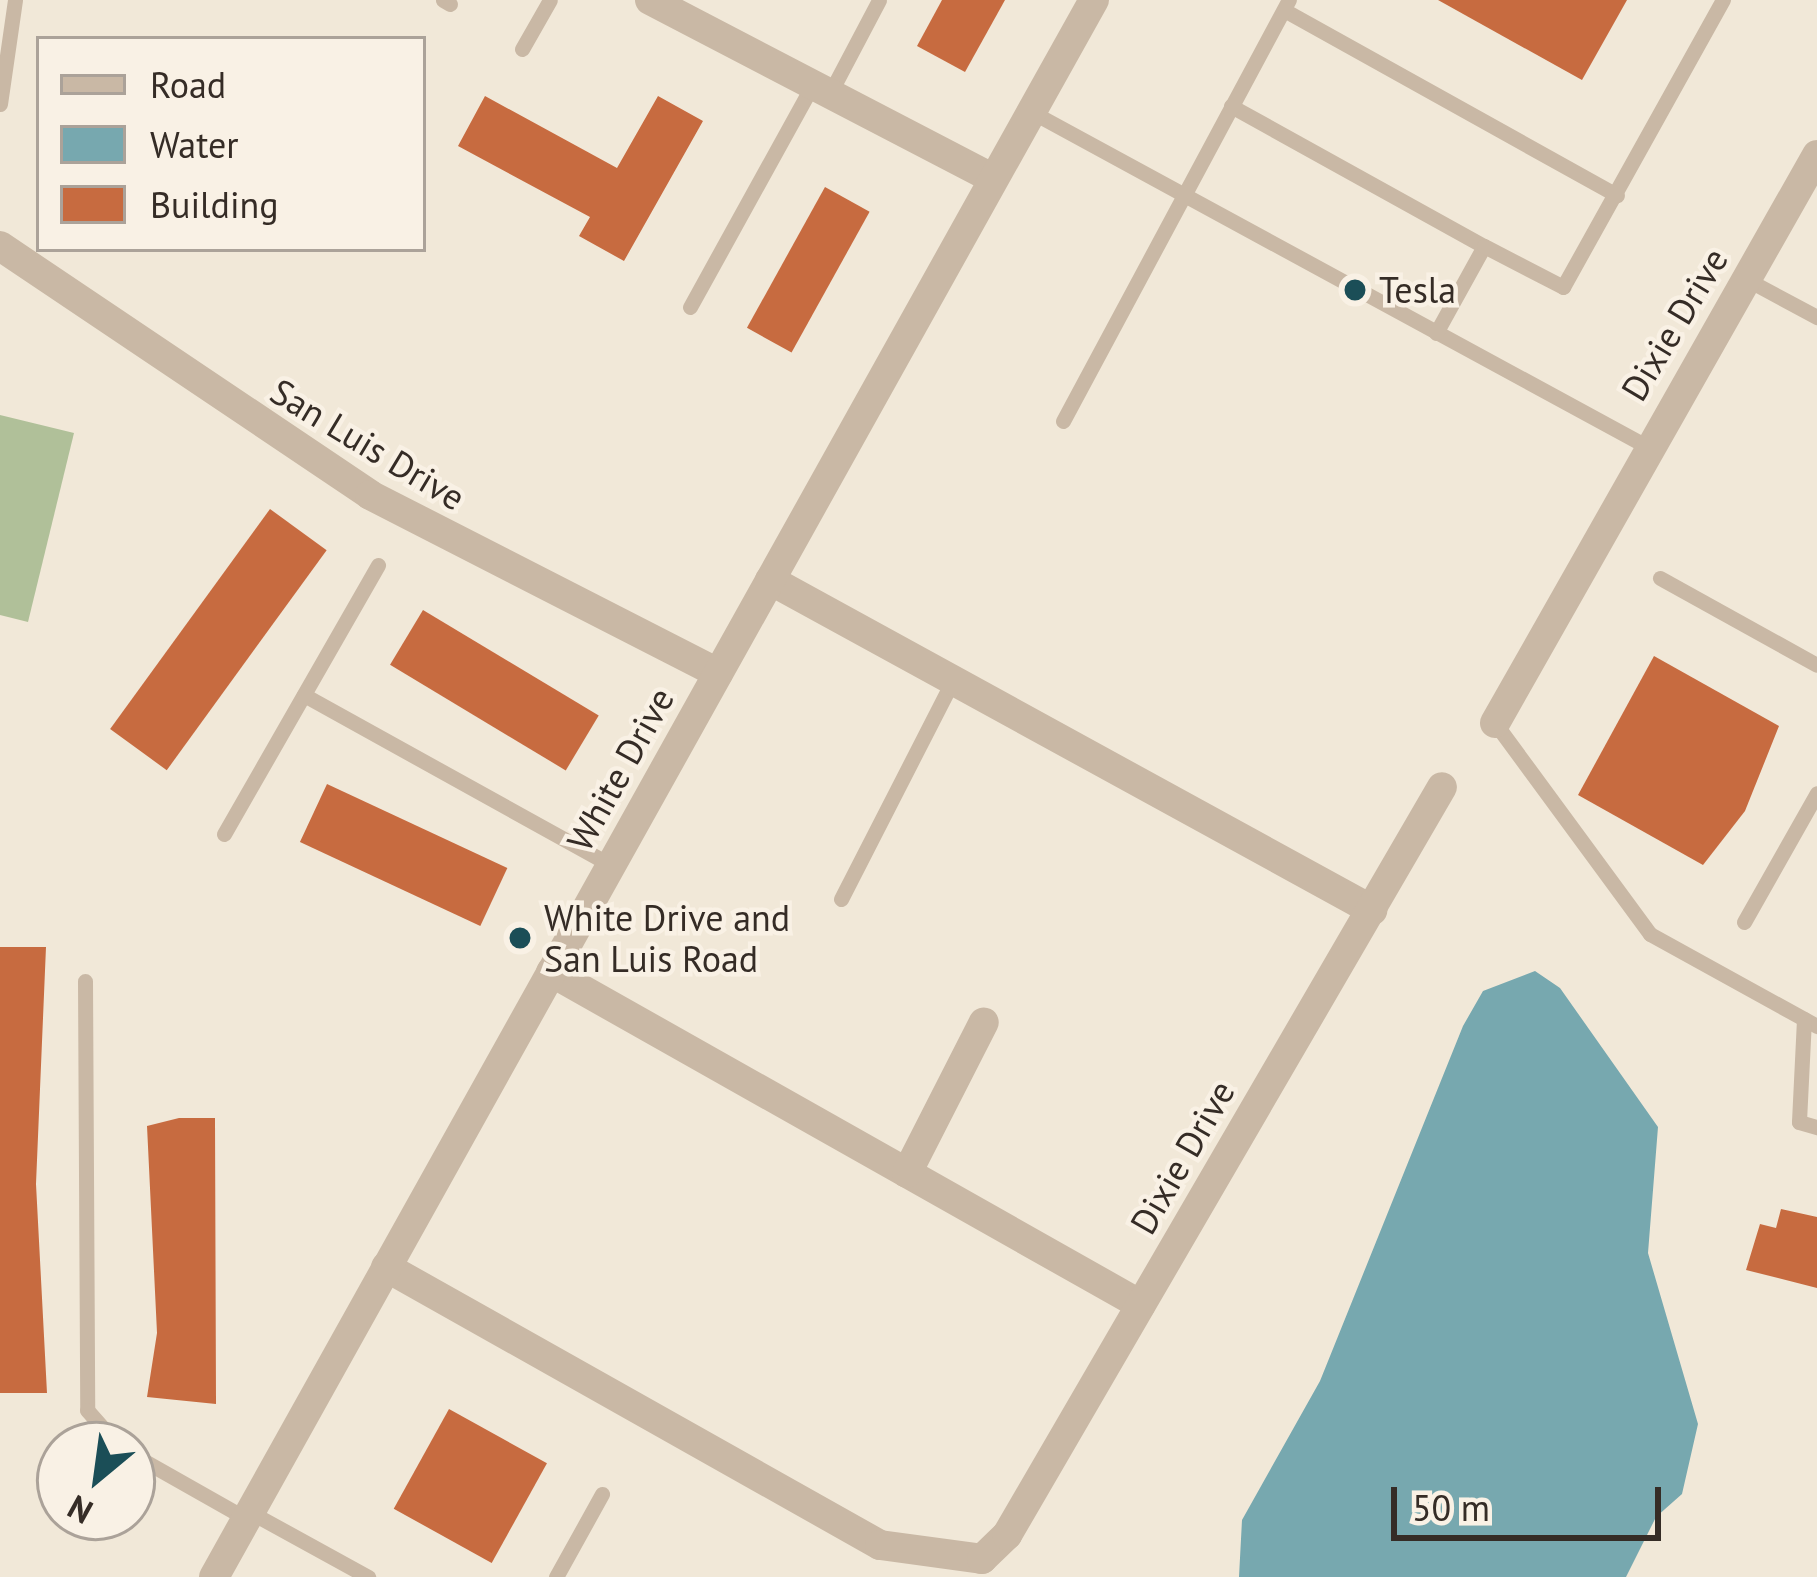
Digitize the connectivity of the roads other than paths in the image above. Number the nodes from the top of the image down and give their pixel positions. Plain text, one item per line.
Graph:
1 (15, 0) edge
2 (550, 0) edge
3 (650, 0) edge
4 (879, 0) edge
5 (1094, 0) edge
6 (1723, 0) edge
7 (1287, 5) edge
8 (523, 50) dead end
9 (820, 90) junction
10 (0, 104) edge
11 (1231, 106) junction
12 (1030, 111) junction
13 (1817, 155) edge
14 (992, 178) junction
15 (1183, 195) junction
16 (1616, 195) junction
17 (0, 246) edge
18 (1484, 246) junction
19 (1746, 279) junction
20 (690, 307) dead end
21 (1816, 314) edge
22 (1436, 333) junction
23 (1063, 421) dead end
24 (1646, 446) junction
25 (378, 566) dead end
26 (1660, 578) dead end
27 (770, 580) junction
28 (1817, 665) edge
29 (718, 673) junction
30 (952, 680) junction
31 (304, 695) junction
32 (1495, 723) joint
33 (1442, 787) dead end
34 (1817, 793) edge
35 (224, 834) dead end
36 (611, 866) junction
37 (842, 898) dead end
38 (1372, 910) junction
39 (1744, 922) dead end
40 (551, 973) junction
41 (85, 981) dead end
42 (984, 1022) dead end
43 (1811, 1023) edge
44 (1817, 1127) edge
45 (907, 1173) junction
46 (386, 1268) junction
47 (1141, 1305) junction
48 (97, 1421) edge
49 (156, 1467) edge
50 (602, 1494) dead end
51 (249, 1516) junction
52 (214, 1577) edge
53 (368, 1577) edge
54 (556, 1577) edge

1 - 10 lane
2 - 8 lane
3 - 9 street
4 - 9 lane
5 - 12 street, White Drive
6 - 16 lane
7 - 11 lane
7 - 16 lane
9 - 14 street
9 - 20 lane
11 - 15 lane
11 - 18 lane
12 - 14 street, White Drive
12 - 15 lane
13 - 19 street, Dixie Drive
14 - 27 street, White Drive
15 - 22 lane
15 - 23 lane
16 - 18 lane
17 - 29 street, San Luis Drive
18 - 22 lane
19 - 21 lane
19 - 24 street, Dixie Drive
22 - 24 lane
24 - 32 street, Dixie Drive
25 - 31 lane
26 - 28 lane
27 - 29 street, White Drive
27 - 30 street
29 - 36 street, White Drive
30 - 37 lane
30 - 38 street
31 - 35 lane
31 - 36 lane
32 - 43 lane
33 - 38 street, Dixie Drive
34 - 39 lane
36 - 40 street, White Drive
38 - 47 street, Dixie Drive
40 - 45 street
40 - 46 street, White Drive
41 - 48 lane
42 - 45 street
43 - 44 lane
45 - 47 street
46 - 47 street, Dixie Drive
46 - 51 street, White Drive
49 - 51 lane
50 - 54 lane
51 - 52 street, White Drive
51 - 53 lane

